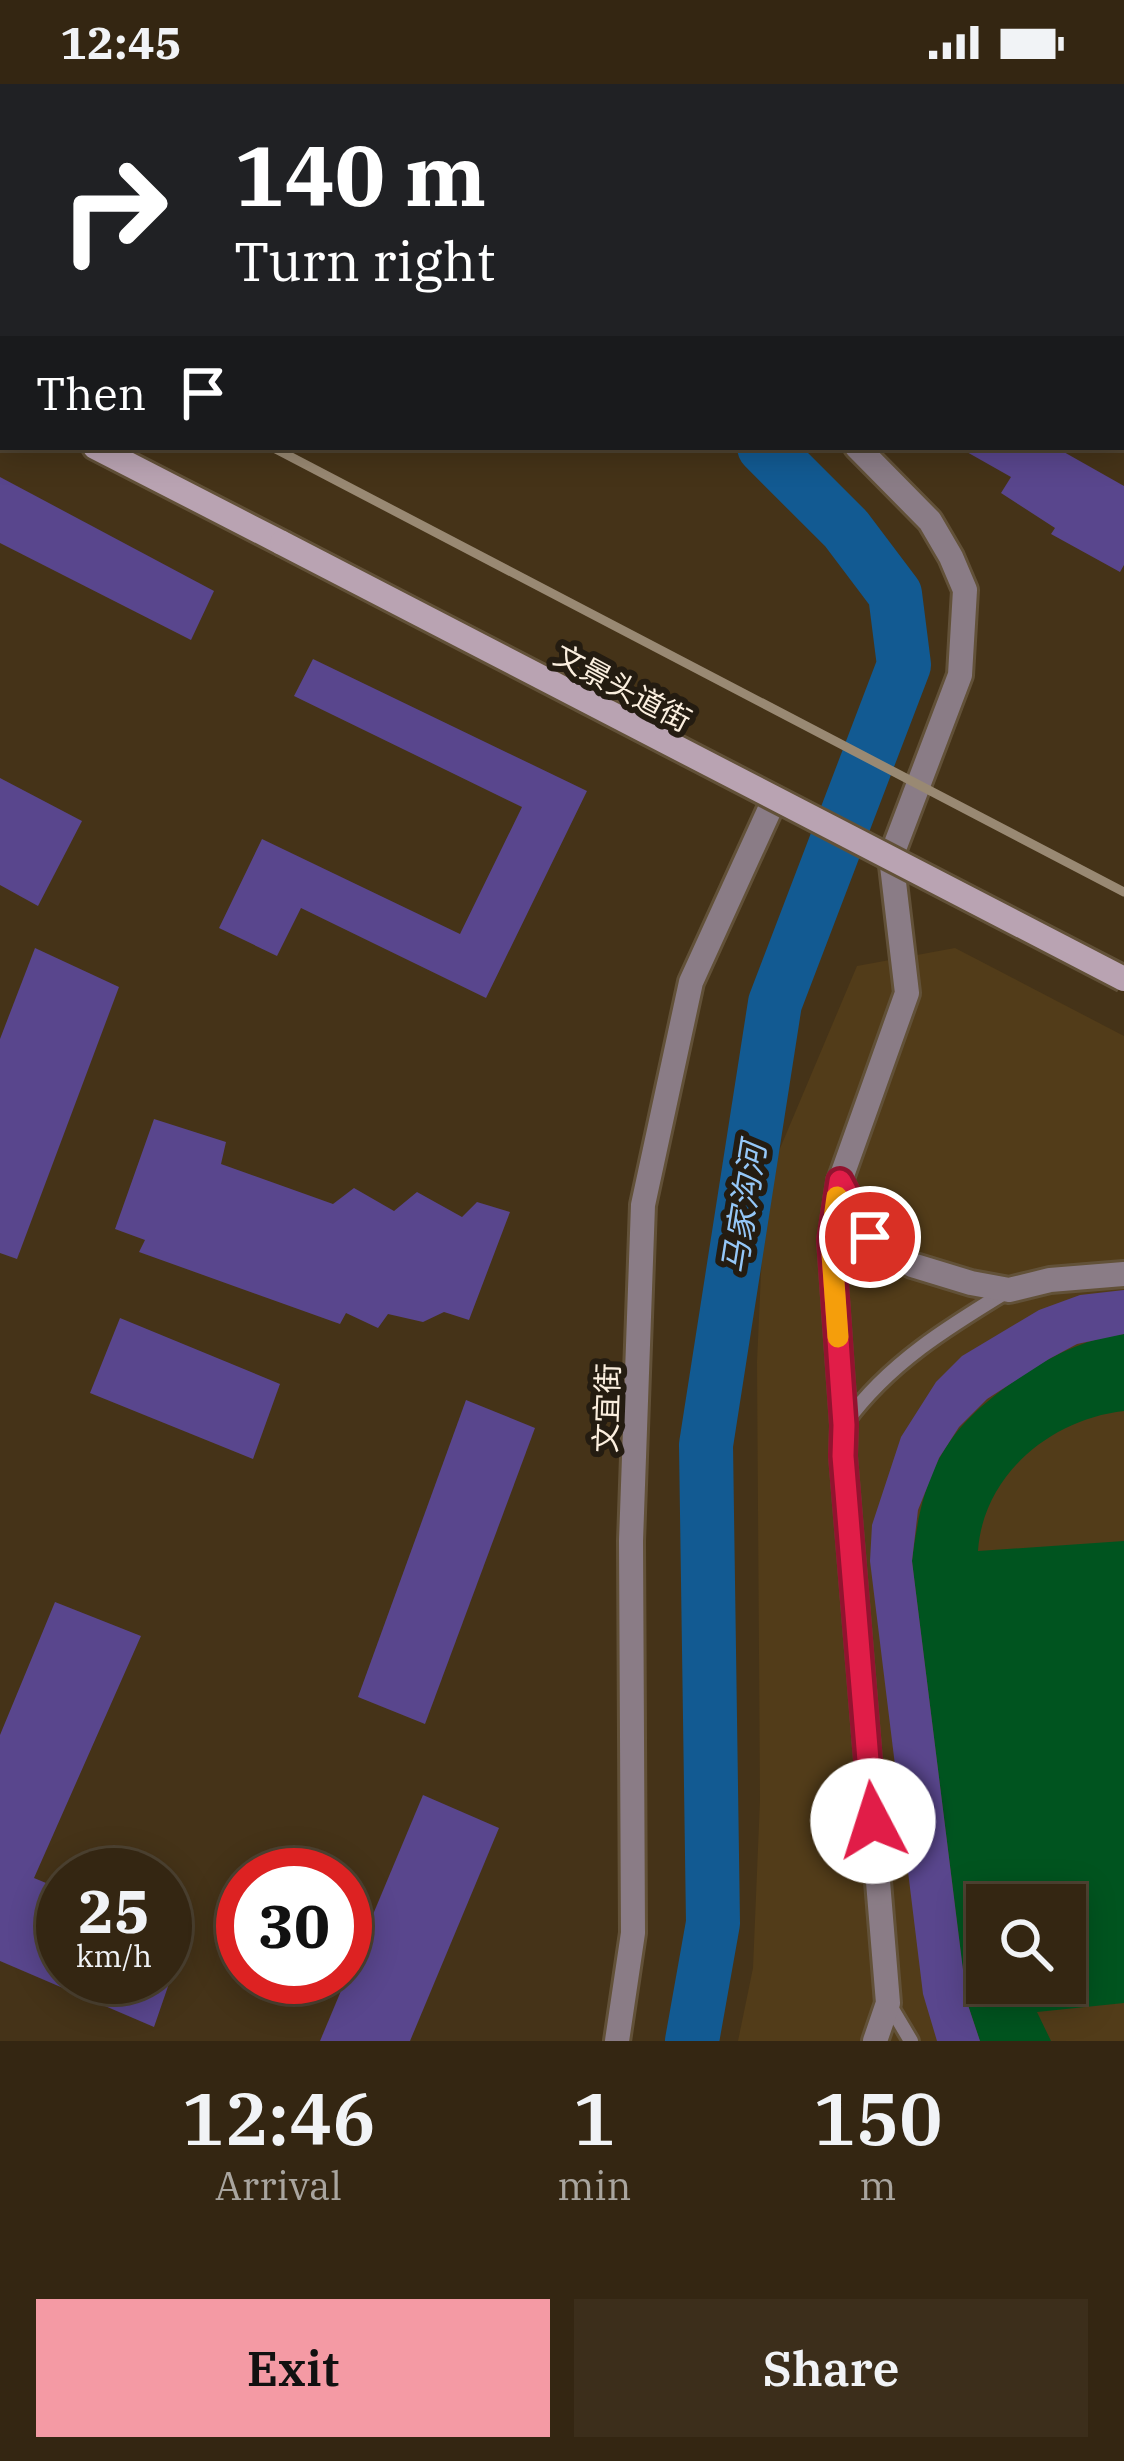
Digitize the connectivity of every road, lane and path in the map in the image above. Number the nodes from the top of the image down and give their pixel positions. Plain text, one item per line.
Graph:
1 (101, 450) edge
2 (860, 450) edge
3 (775, 800) junction
4 (1124, 979) edge
5 (840, 1181) junction
6 (1124, 1274) edge
7 (1009, 1290) junction
8 (844, 1425) junction
9 (888, 2003) junction
10 (617, 2041) edge
11 (875, 2041) edge
12 (911, 2041) edge

1 - 3 main road, 文景头道街, bridge
2 - 5 street
3 - 4 main road, 文景头道街, bridge
3 - 10 street, 文宜街
5 - 7 street
5 - 8 street
6 - 7 street
7 - 8 lane
8 - 9 street
9 - 11 street
9 - 12 lane

